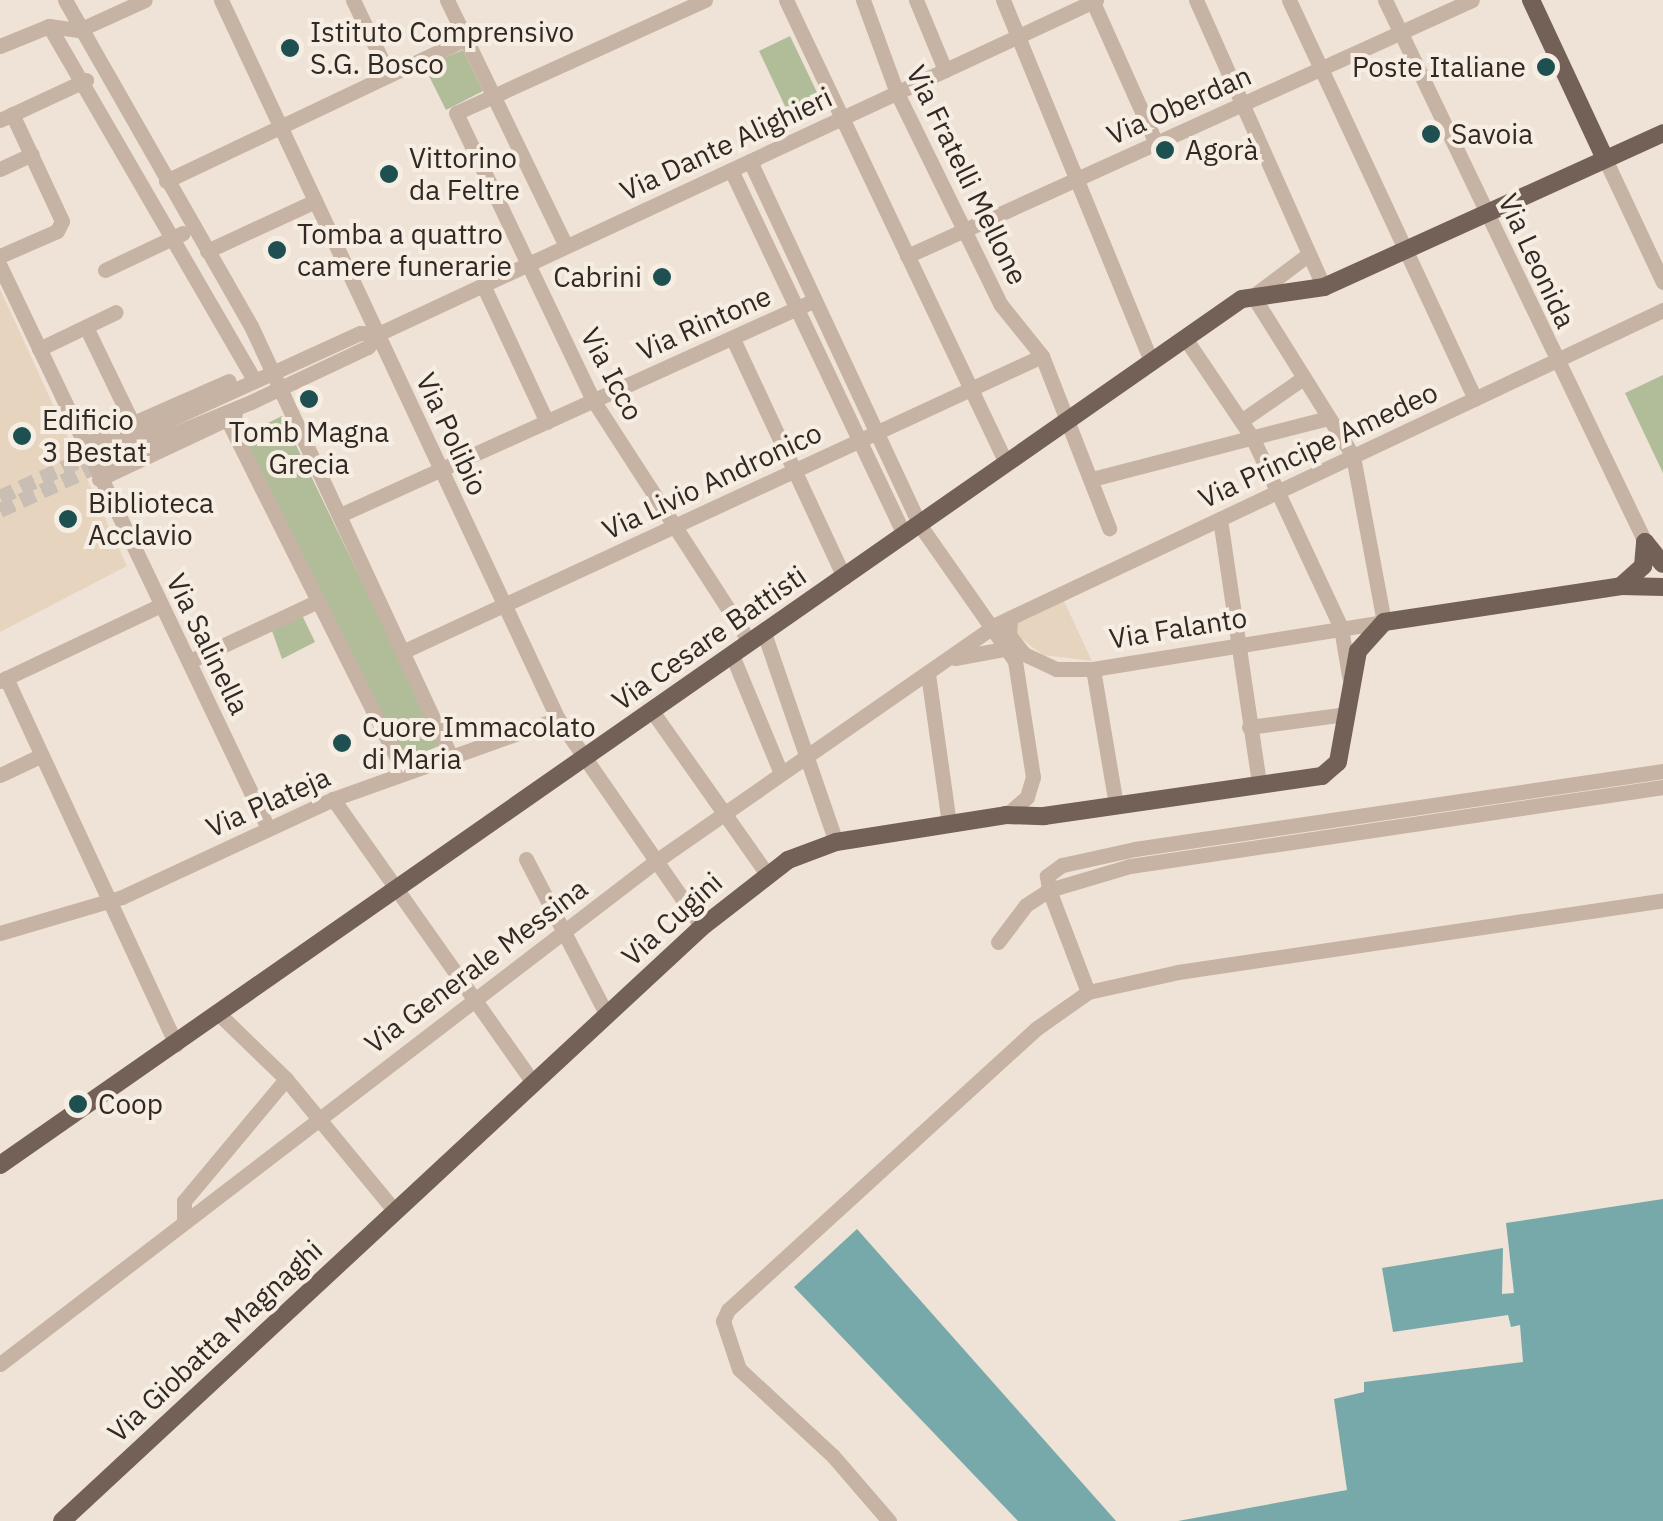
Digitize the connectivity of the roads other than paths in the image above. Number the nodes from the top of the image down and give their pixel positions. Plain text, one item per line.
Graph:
1 (65, 0) edge
2 (145, 0) edge
3 (220, 0) edge
4 (354, 0) edge
5 (447, 0) edge
6 (704, 0) edge
7 (786, 0) edge
8 (863, 0) edge
9 (916, 0) edge
10 (1003, 0) edge
11 (1093, 0) edge
12 (1196, 0) edge
13 (1289, 0) edge
14 (1385, 0) edge
15 (1472, 0) edge
16 (1531, 0) edge
17 (674, 6) edge
18 (48, 26) junction
19 (79, 30) junction
20 (1400, 32) junction
21 (1018, 36) junction
22 (466, 38) junction
23 (0, 46) edge
24 (1321, 68) junction
25 (945, 70) junction
26 (103, 72) junction
27 (389, 75) junction
28 (81, 83) junction
29 (897, 93) junction
30 (494, 96) junction
31 (1242, 104) junction
32 (6, 117) edge
33 (842, 118) junction
34 (135, 126) junction
35 (281, 128) junction
36 (1663, 133) edge
37 (115, 138) junction
38 (1156, 143) junction
39 (32, 154) junction
40 (1605, 159) junction
41 (750, 161) junction
42 (0, 169) edge
43 (731, 170) junction
44 (1076, 179) junction
45 (166, 180) junction
46 (315, 200) junction
47 (1487, 213) junction
48 (193, 227) junction
49 (964, 230) junction
50 (176, 238) junction
51 (566, 246) junction
52 (207, 250) junction
53 (1404, 251) junction
54 (1310, 254) junction
55 (0, 256) edge
56 (907, 256) junction
57 (529, 264) junction
58 (0, 266) edge
59 (105, 270) dead end
60 (1663, 282) edge
61 (482, 285) junction
62 (1324, 287) junction
63 (1254, 296) junction
64 (815, 300) junction
65 (240, 308) junction
66 (796, 309) junction
67 (1663, 310) edge
68 (116, 312) dead end
69 (223, 316) junction
70 (86, 327) junction
71 (378, 334) junction
72 (732, 338) junction
73 (1185, 338) junction
74 (39, 349) junction
75 (1042, 356) junction
76 (1151, 361) junction
77 (1555, 361) junction
78 (272, 372) junction
79 (1303, 378) junction
80 (251, 380) junction
81 (278, 389) junction
82 (972, 389) junction
83 (1475, 399) junction
84 (593, 400) junction
85 (251, 402) junction
86 (1071, 418) junction
87 (1328, 418) junction
88 (228, 421) junction
89 (1241, 421) junction
90 (132, 422) junction
91 (547, 422) junction
92 (877, 432) junction
93 (1253, 440) junction
94 (858, 442) junction
95 (83, 445) junction
96 (1353, 456) junction
97 (1006, 464) junction
98 (440, 470) junction
99 (794, 470) junction
100 (99, 478) junction
101 (1092, 479) junction
102 (1277, 492) junction
103 (340, 515) junction
104 (1220, 519) junction
105 (674, 526) junction
106 (1109, 528) dead end
107 (912, 529) junction
108 (1645, 542) junction
109 (1663, 564) edge
110 (844, 577) junction
111 (1621, 586) junction
112 (1663, 587) edge
113 (316, 602) junction
114 (506, 604) junction
115 (162, 605) junction
116 (1002, 621) junction
117 (1384, 622) junction
118 (1341, 628) junction
119 (757, 638) junction
120 (1240, 647) junction
121 (1010, 648) junction
122 (402, 652) junction
123 (732, 654) junction
124 (948, 660) junction
125 (190, 661) junction
126 (1040, 664) junction
127 (1093, 670) junction
128 (928, 674) junction
129 (1349, 676) junction
130 (1018, 679) junction
131 (3, 680) edge
132 (652, 712) junction
133 (1347, 714) junction
134 (558, 719) junction
135 (1249, 727) junction
136 (450, 754) junction
137 (40, 756) junction
138 (584, 758) junction
139 (807, 758) junction
140 (780, 771) junction
141 (1663, 771) edge
142 (404, 772) junction
143 (0, 775) edge
144 (1259, 782) junction
145 (1663, 786) edge
146 (333, 799) junction
147 (1116, 805) junction
148 (724, 811) junction
149 (1006, 815) junction
150 (949, 824) junction
151 (268, 828) junction
152 (836, 842) junction
153 (526, 859) dead end
154 (656, 860) junction
155 (767, 874) junction
156 (1049, 890) junction
157 (397, 892) junction
158 (1663, 900) edge
159 (110, 902) junction
160 (702, 927) junction
161 (563, 930) junction
162 (0, 932) edge
163 (998, 942) dead end
164 (1088, 992) junction
165 (474, 999) junction
166 (219, 1014) junction
167 (607, 1015) junction
168 (176, 1044) junction
169 (286, 1079) junction
170 (533, 1083) junction
171 (318, 1118) junction
172 (0, 1165) edge
173 (400, 1206) junction
174 (184, 1218) junction
175 (0, 1364) edge
176 (62, 1521) edge
177 (889, 1521) edge

1 - 19 street
2 - 19 street
3 - 35 street, Via Polibio
4 - 27 street
5 - 22 street
6 - 17 street
7 - 33 street
8 - 29 street, Via Fratelli Mellone
9 - 25 street
10 - 21 street
11 - 21 street, Via Dante Alighieri
11 - 38 street
12 - 31 street
13 - 24 street
14 - 20 street, Via Leonida
15 - 20 street, Via Oberdan
16 - 40 main road
17 - 30 street
18 - 19 street
18 - 23 street
18 - 28 street
19 - 26 street
20 - 24 street, Via Oberdan
20 - 47 street, Via Leonida
21 - 25 street, Via Dante Alighieri
21 - 44 street
22 - 27 street
22 - 30 street
24 - 31 street, Via Oberdan
24 - 53 street
25 - 29 street, Via Dante Alighieri
26 - 28 street
26 - 34 street
27 - 35 street
28 - 32 street
28 - 37 street
29 - 33 street, Via Dante Alighieri
29 - 49 street, Via Fratelli Mellone
30 - 51 street
30 - 57 street, Via Icco
31 - 38 street, Via Oberdan
31 - 54 street
32 - 39 street
33 - 41 street, Via Dante Alighieri
33 - 56 street
34 - 37 street
34 - 45 street
35 - 45 street
35 - 46 street, Via Polibio
36 - 40 main road
37 - 50 street
38 - 44 street, Via Oberdan
39 - 42 street
39 - 55 street
40 - 47 main road
40 - 60 street
41 - 43 street, Via Dante Alighieri
41 - 64 street
43 - 51 street, Via Dante Alighieri
43 - 66 street
44 - 49 street, Via Oberdan
44 - 76 street
45 - 48 street
46 - 52 street
46 - 71 street, Via Polibio
47 - 53 main road
47 - 77 street, Via Leonida
48 - 50 street
48 - 52 street
49 - 56 street, Via Oberdan
49 - 75 street, Via Fratelli Mellone
50 - 59 street
50 - 69 street
51 - 57 street, Via Dante Alighieri
52 - 65 street
53 - 62 main road
53 - 83 street
54 - 62 street
54 - 63 street
56 - 82 street
57 - 61 street, Via Dante Alighieri
57 - 84 street, Via Icco
58 - 74 street, Via Salinella
61 - 71 street, Via Dante Alighieri
61 - 91 street
62 - 63 main road
63 - 73 main road, Via Cesare Battisti
63 - 79 street
64 - 66 street, Via Rintone
64 - 92 street
65 - 69 street
65 - 78 street
66 - 72 street, Via Rintone
66 - 94 street
67 - 77 street, Via Principe Amedeo
68 - 70 street
69 - 80 street
70 - 74 street
70 - 90 street
71 - 78 street, Via Dante Alighieri
71 - 81 street, Via Dante Alighieri
71 - 98 street, Via Polibio
72 - 84 street, Via Rintone
72 - 99 street
73 - 76 main road, Via Cesare Battisti
73 - 89 street
74 - 95 street, Via Salinella
75 - 82 street, Via Livio Andronico
75 - 86 street, Via Fratelli Mellone
76 - 86 main road, Via Cesare Battisti
77 - 83 street, Via Principe Amedeo
77 - 108 street, Via Leonida
78 - 80 street, Via Dante Alighieri
78 - 81 street
79 - 87 street
79 - 89 street
80 - 85 street, Via Dante Alighieri
80 - 90 street, Via Dante Alighieri
81 - 85 street, Via Dante Alighieri
81 - 103 street
82 - 92 street, Via Livio Andronico
82 - 97 street
83 - 96 street, Via Principe Amedeo
84 - 91 street, Via Rintone
84 - 105 street, Via Icco
85 - 88 street, Via Dante Alighieri
86 - 97 main road, Via Cesare Battisti
86 - 101 street, Via Fratelli Mellone
87 - 93 street
87 - 96 street
88 - 100 street, Via Dante Alighieri
88 - 113 street
89 - 93 street
90 - 95 street, Via Dante Alighieri
91 - 98 street, Via Rintone
92 - 94 street, Via Livio Andronico
92 - 107 street
93 - 101 street
93 - 102 street
94 - 99 street, Via Livio Andronico
94 - 107 street
95 - 100 street, Via Salinella
96 - 102 street, Via Principe Amedeo
96 - 117 street
97 - 107 main road, Via Cesare Battisti
98 - 103 street, Via Rintone
98 - 114 street, Via Polibio
99 - 105 street, Via Livio Andronico
99 - 110 street
100 - 115 street, Via Salinella
101 - 106 street, Via Fratelli Mellone
102 - 104 street, Via Principe Amedeo
102 - 118 street
103 - 122 street
104 - 116 street, Via Principe Amedeo
104 - 120 street
105 - 114 street, Via Livio Andronico
105 - 119 street, Via Icco
107 - 110 main road, Via Cesare Battisti
107 - 116 street
108 - 109 main road
108 - 111 main road
110 - 119 main road, Via Cesare Battisti
111 - 112 main road, Via Falanto
111 - 117 main road, Via Falanto
113 - 125 street
113 - 142 street
114 - 122 street, Via Livio Andronico
114 - 134 street, Via Polibio
115 - 125 street, Via Salinella
115 - 131 street
116 - 121 street
116 - 124 street, Via Generale Messina
116 - 126 street
117 - 118 street, Via Falanto
117 - 129 main road
118 - 120 street, Via Falanto
118 - 129 street
119 - 123 main road, Via Cesare Battisti
119 - 139 street, Via Icco
120 - 127 street, Via Falanto
120 - 135 street
121 - 124 street
121 - 130 street
122 - 136 street
123 - 132 main road, Via Cesare Battisti
123 - 140 street
124 - 128 street, Via Generale Messina
125 - 151 street, Via Salinella
126 - 127 street, Via Falanto
126 - 130 street
127 - 147 street
128 - 139 street, Via Generale Messina
128 - 150 street
129 - 133 main road, Via Cugini
130 - 149 street
131 - 137 street
132 - 138 main road, Via Cesare Battisti
132 - 148 street
133 - 135 street
133 - 144 main road, Via Cugini
134 - 136 street, Via Plateja
134 - 138 street, Via Polibio
135 - 144 street
136 - 142 street, Via Plateja
137 - 143 street
137 - 159 street
138 - 154 street, Via Polibio
138 - 157 main road, Via Cesare Battisti
139 - 140 street, Via Generale Messina
139 - 152 street, Via Icco
140 - 148 street, Via Generale Messina
141 - 156 street
142 - 146 street, Via Plateja
144 - 147 main road, Via Cugini
145 - 156 street
146 - 151 street, Via Plateja
146 - 157 street
147 - 149 main road, Via Cugini
148 - 154 street, Via Generale Messina
148 - 155 street
149 - 150 main road, Via Cugini
150 - 152 main road, Via Cugini
151 - 159 street, Via Plateja
152 - 155 main road, Via Cugini
153 - 161 street
154 - 160 street, Via Polibio
154 - 161 street, Via Generale Messina
155 - 160 main road, Via Cugini
156 - 163 street
156 - 164 street
157 - 165 street
157 - 166 main road, Via Cesare Battisti
158 - 164 street
159 - 162 street, Via Plateja
159 - 168 street
160 - 167 main road, Via Cugini
161 - 165 street, Via Generale Messina
161 - 167 street
164 - 177 street
165 - 170 street
165 - 171 street, Via Generale Messina
166 - 168 main road, Via Cesare Battisti
166 - 169 street
167 - 170 main road, Via Cugini
168 - 172 main road, Via Cesare Battisti
169 - 171 street
169 - 174 street
170 - 173 main road, Via Cugini
171 - 173 street
171 - 174 street, Via Generale Messina
173 - 176 main road, Via Giobatta Magnaghi
174 - 175 street, Via Generale Messina

